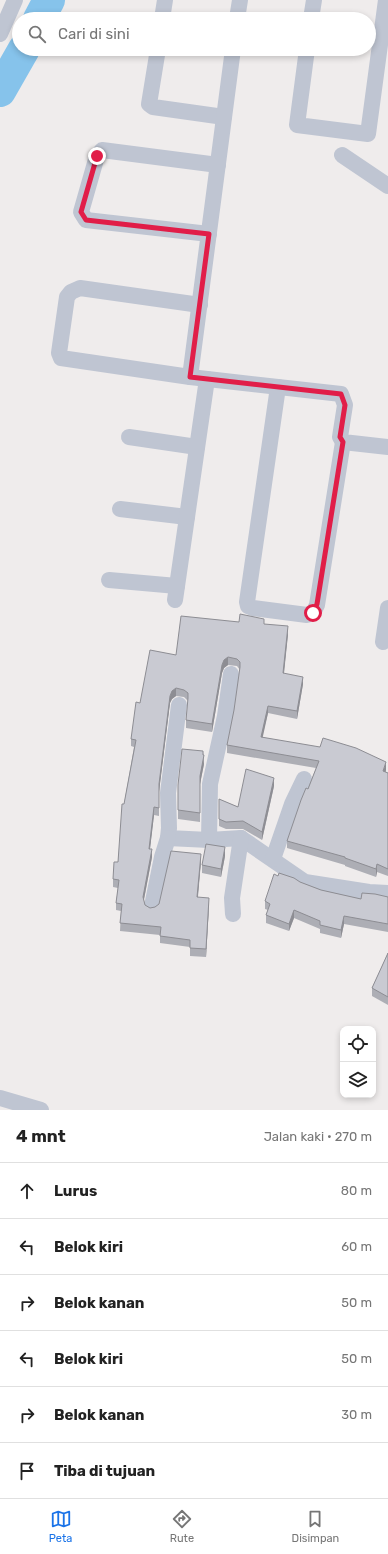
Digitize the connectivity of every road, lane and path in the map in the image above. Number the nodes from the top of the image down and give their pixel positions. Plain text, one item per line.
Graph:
1 (15, 0) edge
2 (165, 0) edge
3 (240, 0) edge
4 (314, 0) edge
5 (386, 0) edge
6 (163, 12) edge
7 (238, 12) edge
8 (312, 12) edge
9 (0, 34) edge
10 (157, 56) edge
11 (232, 56) edge
12 (306, 56) edge
13 (224, 117) junction
14 (342, 156) dead end
15 (218, 165) junction
16 (388, 186) edge
17 (209, 234) junction
18 (200, 305) junction
19 (190, 377) junction
20 (207, 379) junction
21 (278, 387) junction
22 (129, 437) dead end
23 (343, 442) junction
24 (197, 447) junction
25 (388, 448) edge
26 (120, 509) dead end
27 (187, 517) junction
28 (109, 580) dead end
29 (388, 608) edge
30 (383, 642) dead end
31 (231, 674) dead end
32 (179, 705) dead end
33 (304, 779) dead end
34 (168, 838) junction
35 (241, 838) junction
36 (209, 840) junction
37 (273, 859) junction
38 (388, 893) edge
39 (152, 906) edge
40 (233, 914) dead end
41 (4, 1100) edge
42 (41, 1110) edge

1 - 9 street
2 - 6 street
3 - 7 street
4 - 8 street
5 - 12 street
10 - 13 street
11 - 13 street
13 - 15 street
14 - 16 street
15 - 17 street
15 - 17 street
17 - 18 street
18 - 19 street
18 - 19 street
19 - 20 street
20 - 21 street
20 - 24 street
21 - 23 street
21 - 23 street
22 - 24 street
23 - 25 street
24 - 27 street
26 - 27 street
27 - 28 street
29 - 30 street
31 - 36 street
32 - 34 street
33 - 37 street
34 - 36 street
34 - 39 street
35 - 36 street
35 - 37 street
35 - 40 street
37 - 38 street
41 - 42 street

